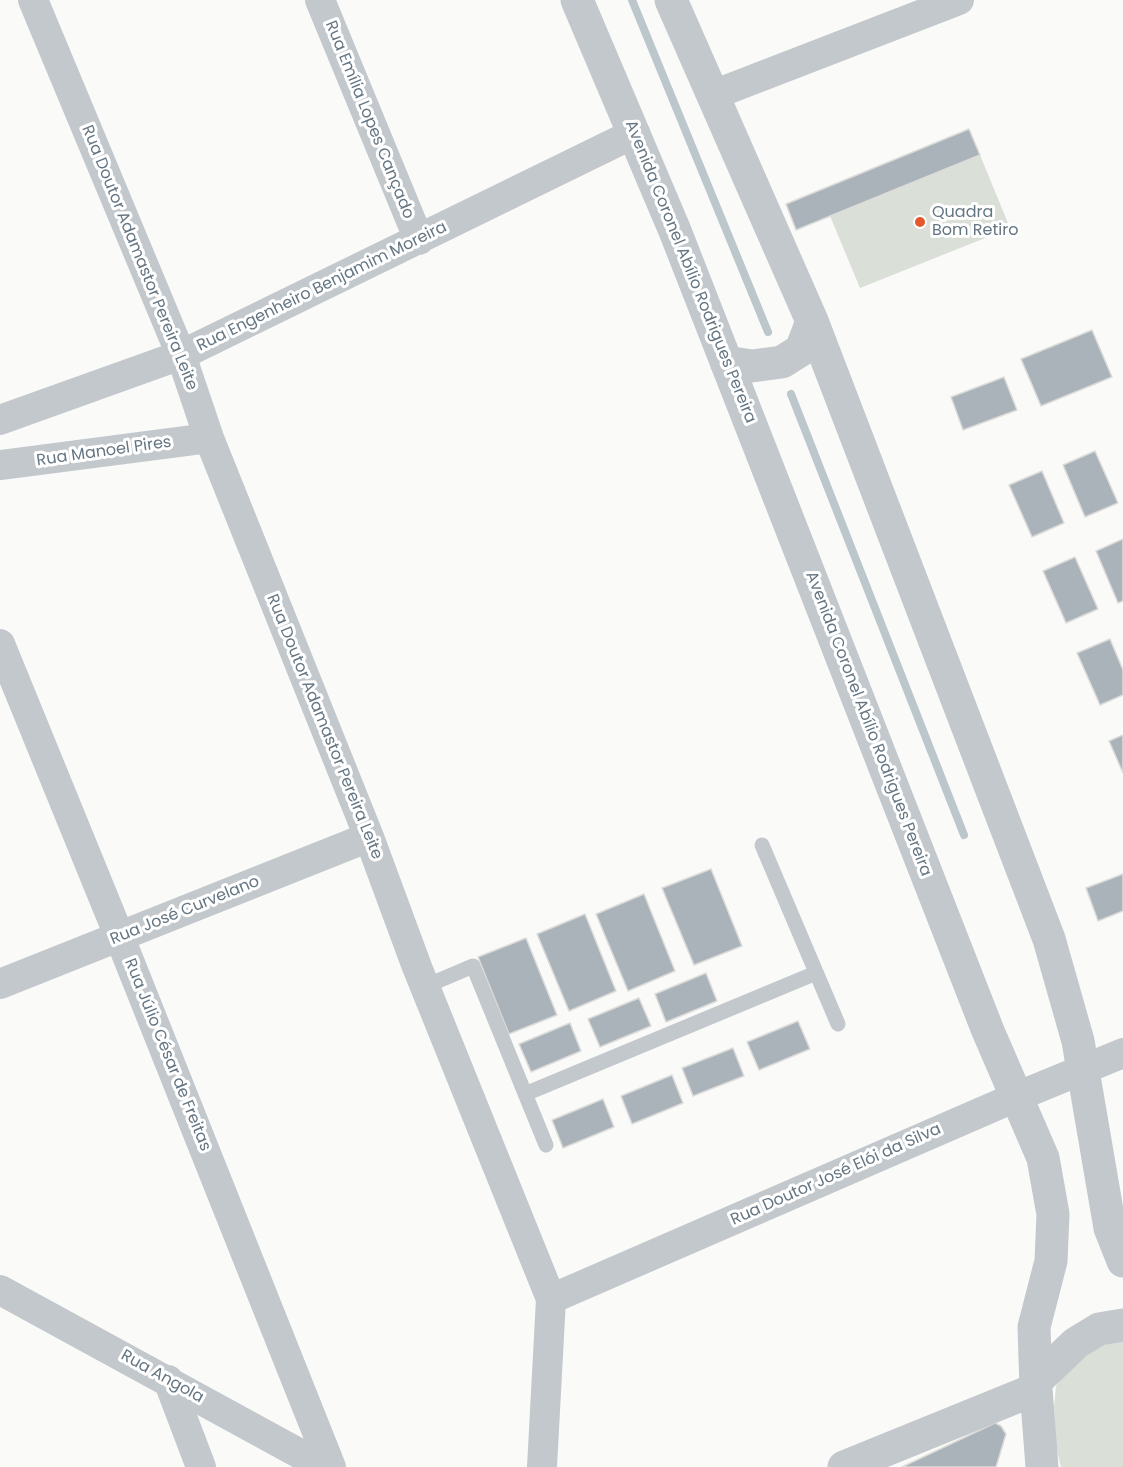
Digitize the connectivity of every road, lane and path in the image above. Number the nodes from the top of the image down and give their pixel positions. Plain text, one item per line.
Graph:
1 (33, 0) edge
2 (320, 0) edge
3 (577, 0) edge
4 (671, 0) edge
5 (959, 0) edge
6 (713, 95) junction
7 (635, 133) junction
8 (419, 240) junction
9 (812, 321) junction
10 (181, 355) junction
11 (726, 362) junction
12 (0, 420) edge
13 (209, 438) junction
14 (0, 465) edge
15 (0, 644) edge
16 (369, 837) junction
17 (762, 845) dead end
18 (120, 938) junction
19 (816, 973) junction
20 (0, 984) edge
21 (426, 986) junction
22 (838, 1024) dead end
23 (1123, 1053) edge
24 (1084, 1068) junction
25 (525, 1095) junction
26 (1016, 1097) junction
27 (546, 1145) dead end
28 (1123, 1260) edge
29 (0, 1290) edge
30 (551, 1299) junction
31 (1123, 1325) edge
32 (168, 1380) junction
33 (1036, 1385) junction
34 (201, 1467) edge
35 (324, 1467) edge
36 (331, 1467) edge
37 (542, 1467) edge
38 (844, 1467) edge
39 (1042, 1467) edge

1 - 10 street, Rua Doutor Adamastor Pereira Leite
2 - 8 street, Rua Emília Lopes Cançado
3 - 7 street, Avenida Coronel Abílio Rodrigues Pereira
4 - 6 street
5 - 6 street
6 - 9 street
7 - 8 street, Rua Engenheiro Benjamim Moreira
7 - 11 street, Avenida Coronel Abílio Rodrigues Pereira
8 - 10 street, Rua Engenheiro Benjamim Moreira
9 - 11 street
9 - 24 street
10 - 12 street, Rua Engenheiro Benjamim Moreira
10 - 13 street, Rua Doutor Adamastor Pereira Leite
11 - 26 street, Avenida Coronel Abílio Rodrigues Pereira
13 - 14 street, Rua Manoel Pires
13 - 16 street, Rua Doutor Adamastor Pereira Leite
15 - 18 street, Rua Júlio César de Freitas
16 - 18 street, Rua José Curvelano
16 - 21 street, Rua Doutor Adamastor Pereira Leite
17 - 19 lane
18 - 20 street, Rua José Curvelano
18 - 36 street, Rua Júlio César de Freitas
19 - 22 lane
19 - 25 lane
21 - 25 lane
21 - 30 street, Rua Doutor Adamastor Pereira Leite
23 - 24 street, Rua Doutor José Elói da Silva
24 - 26 street, Rua Doutor José Elói da Silva
24 - 28 street
25 - 27 lane
26 - 30 street, Rua Doutor José Elói da Silva
26 - 33 street, Avenida Coronel Abílio Rodrigues Pereira
29 - 32 street, Rua Angola
30 - 37 street, Rua Doutor Adamastor Pereira Leite
31 - 33 street
32 - 34 street
32 - 35 street, Rua Angola
33 - 38 street
33 - 39 street, Avenida Coronel Abílio Rodrigues Pereira

